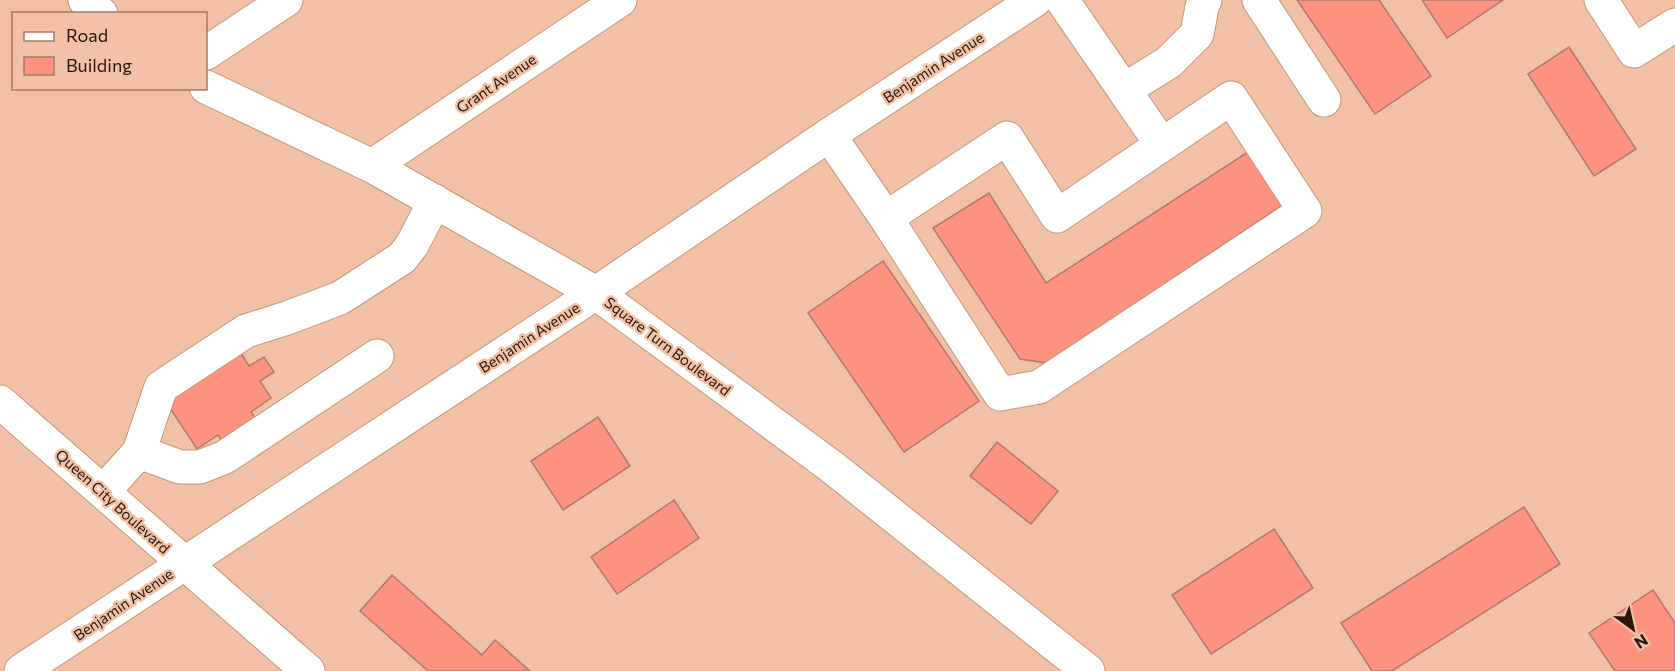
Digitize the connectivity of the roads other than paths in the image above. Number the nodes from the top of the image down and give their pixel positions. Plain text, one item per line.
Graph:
1 (85, 0) edge
2 (286, 0) edge
3 (620, 0) edge
4 (1035, 0) edge
5 (1062, 0) edge
6 (1205, 0) edge
7 (1258, 0) edge
8 (1602, 0) edge
9 (99, 12) edge
10 (1675, 25) edge
11 (207, 52) edge
12 (207, 87) edge
13 (1124, 90) junction
14 (1324, 100) dead end
15 (829, 135) junction
16 (1162, 145) junction
17 (372, 166) junction
18 (435, 201) junction
19 (886, 218) junction
20 (596, 292) junction
21 (377, 356) dead end
22 (0, 402) edge
23 (138, 452) junction
24 (104, 491) junction
25 (183, 564) junction
26 (21, 671) edge
27 (308, 671) edge
28 (1088, 671) edge

1 - 9 street
2 - 11 street
3 - 17 street, Grant Avenue
4 - 15 street, Benjamin Avenue
5 - 13 street
6 - 13 street
7 - 14 street
8 - 10 street
12 - 17 street, Square Turn Boulevard
13 - 16 street
15 - 19 street
15 - 20 street, Benjamin Avenue
16 - 19 street
16 - 19 street
17 - 18 street, Square Turn Boulevard
18 - 20 street, Square Turn Boulevard
18 - 23 street
20 - 25 street, Benjamin Avenue
20 - 28 street, Square Turn Boulevard
21 - 23 street
22 - 24 street, Queen City Boulevard
23 - 24 street
24 - 25 street, Queen City Boulevard
25 - 26 street, Benjamin Avenue
25 - 27 street, Queen City Boulevard

